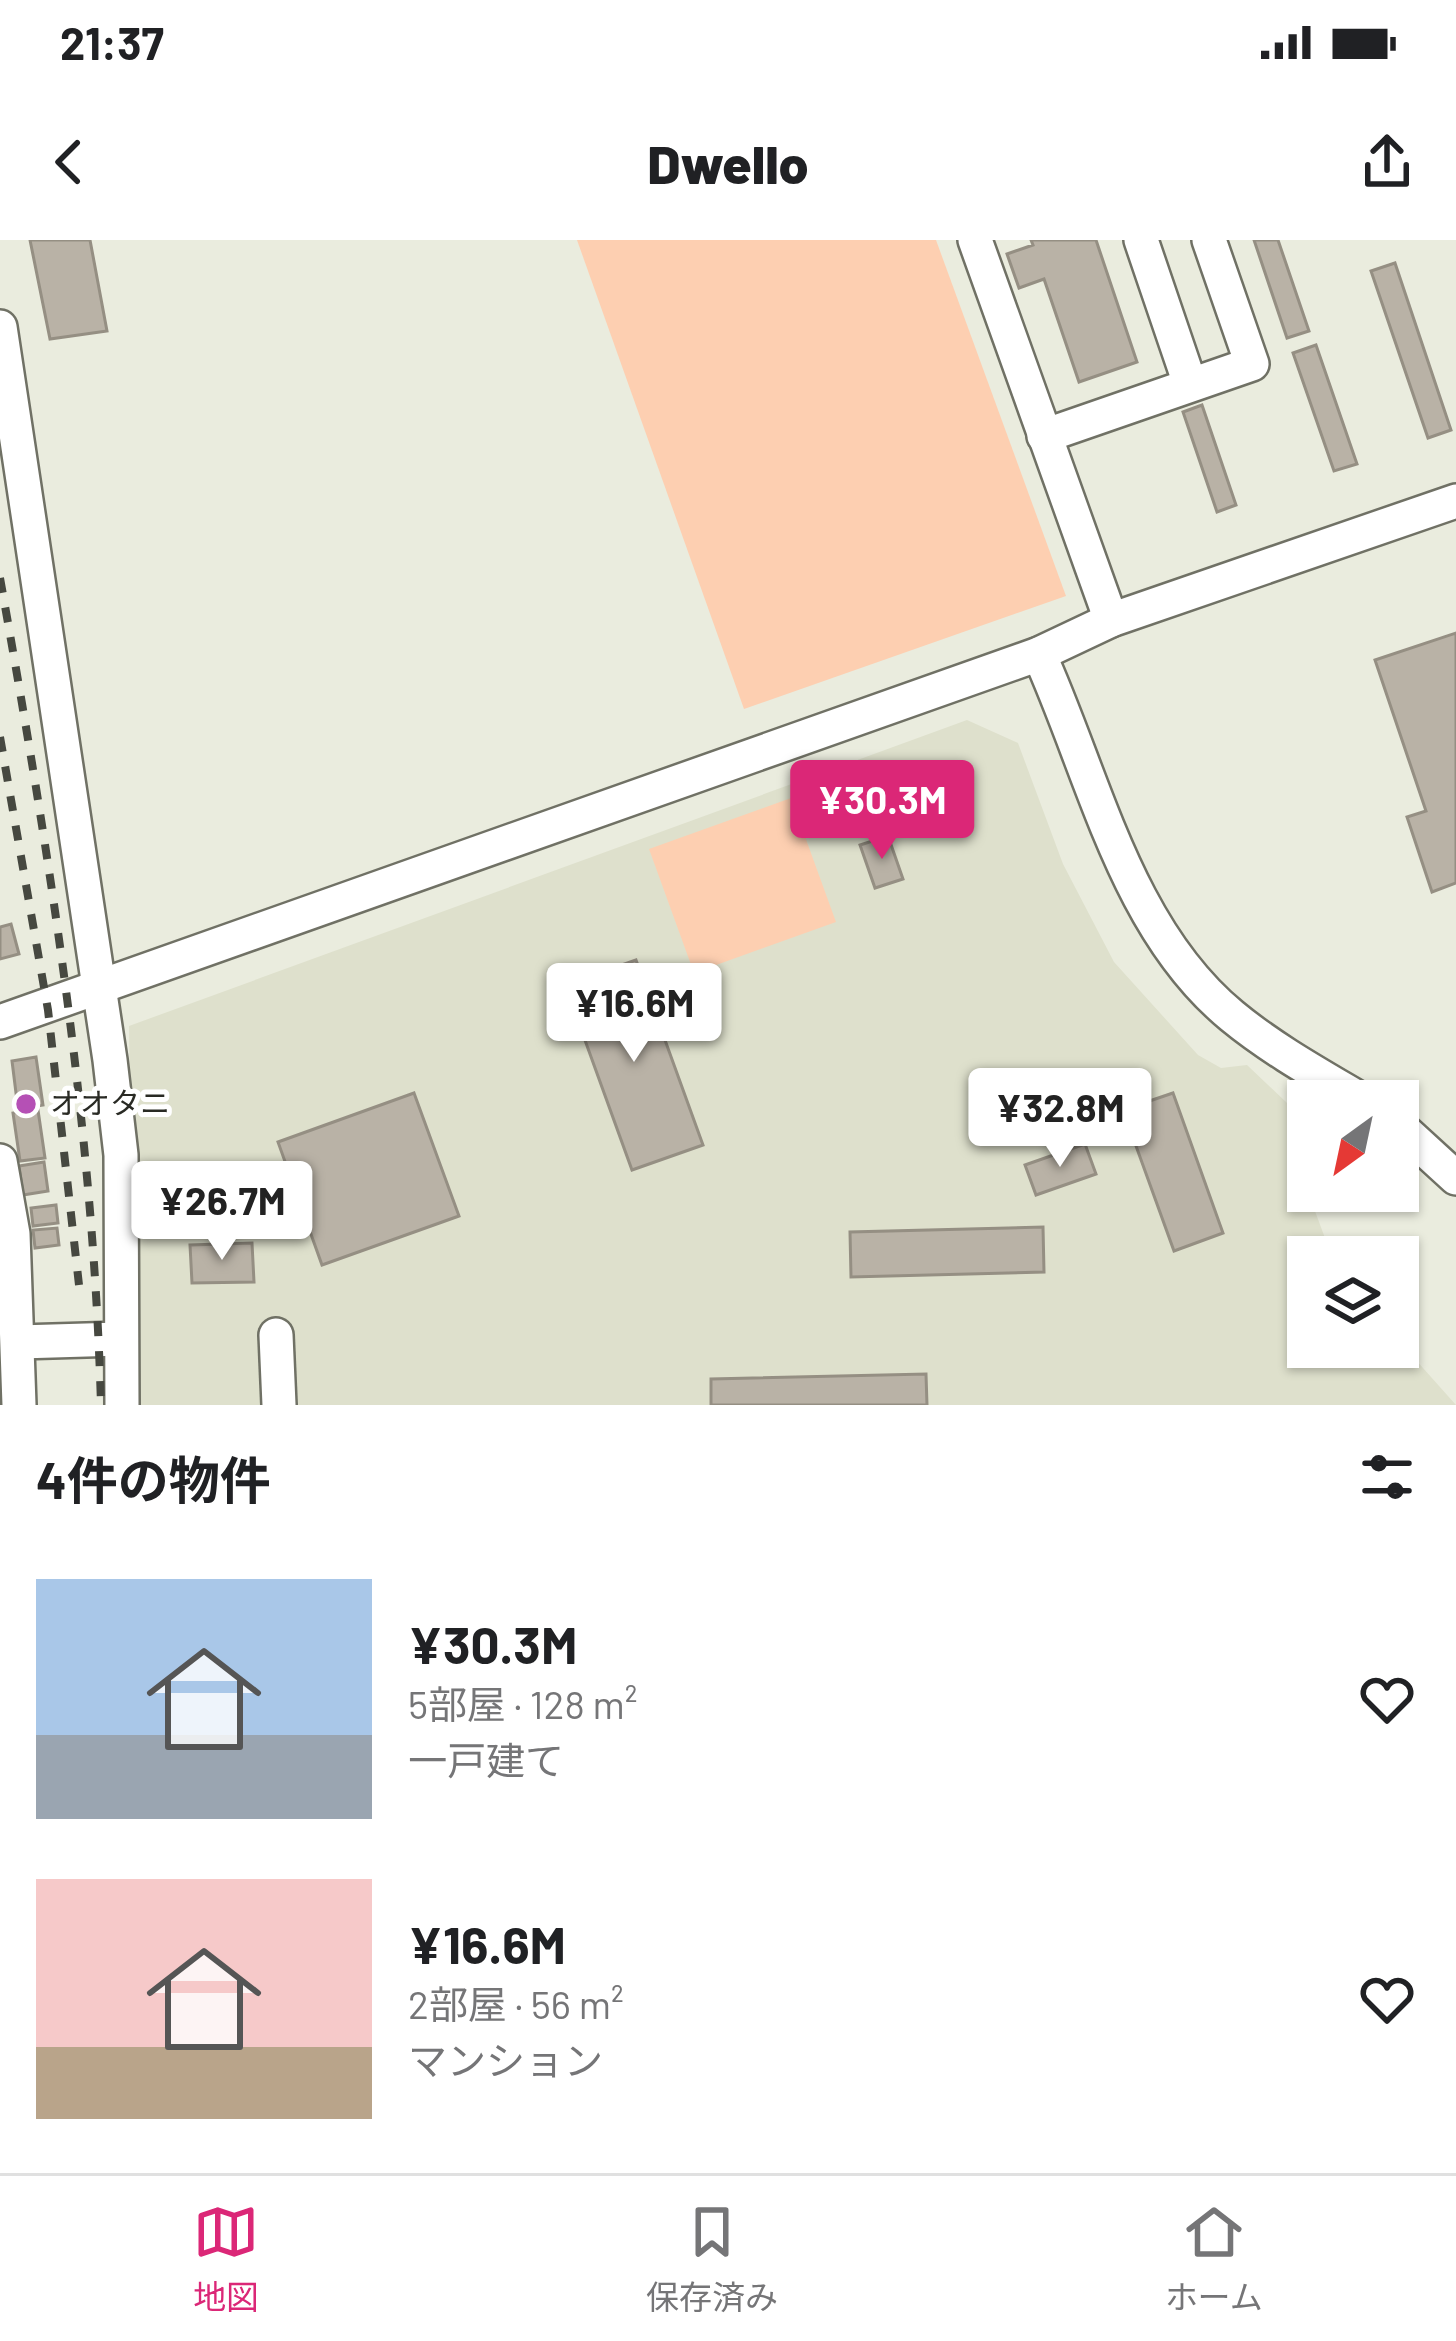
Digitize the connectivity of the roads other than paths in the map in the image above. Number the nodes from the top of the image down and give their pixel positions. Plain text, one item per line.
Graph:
1 (975, 240) edge
2 (1141, 240) edge
3 (1210, 240) edge
4 (0, 327) edge
5 (1190, 383) junction
6 (1044, 436) junction
7 (1456, 501) edge
8 (1111, 620) junction
9 (1039, 654) junction
10 (99, 988) junction
11 (0, 1022) edge
12 (1331, 1080) edge
13 (1419, 1144) edge
14 (0, 1161) edge
15 (1456, 1178) edge
16 (276, 1335) dead end
17 (120, 1339) junction
18 (19, 1342) junction
19 (19, 1405) edge
20 (122, 1405) edge
21 (279, 1405) edge

1 - 6 street
2 - 5 street
3 - 5 street
4 - 10 street
5 - 6 street
6 - 8 street
7 - 8 street
8 - 9 street
9 - 10 street
9 - 12 street
10 - 11 street
10 - 17 street
13 - 15 street
14 - 18 street
16 - 21 street
17 - 18 street
17 - 20 street
18 - 19 street

